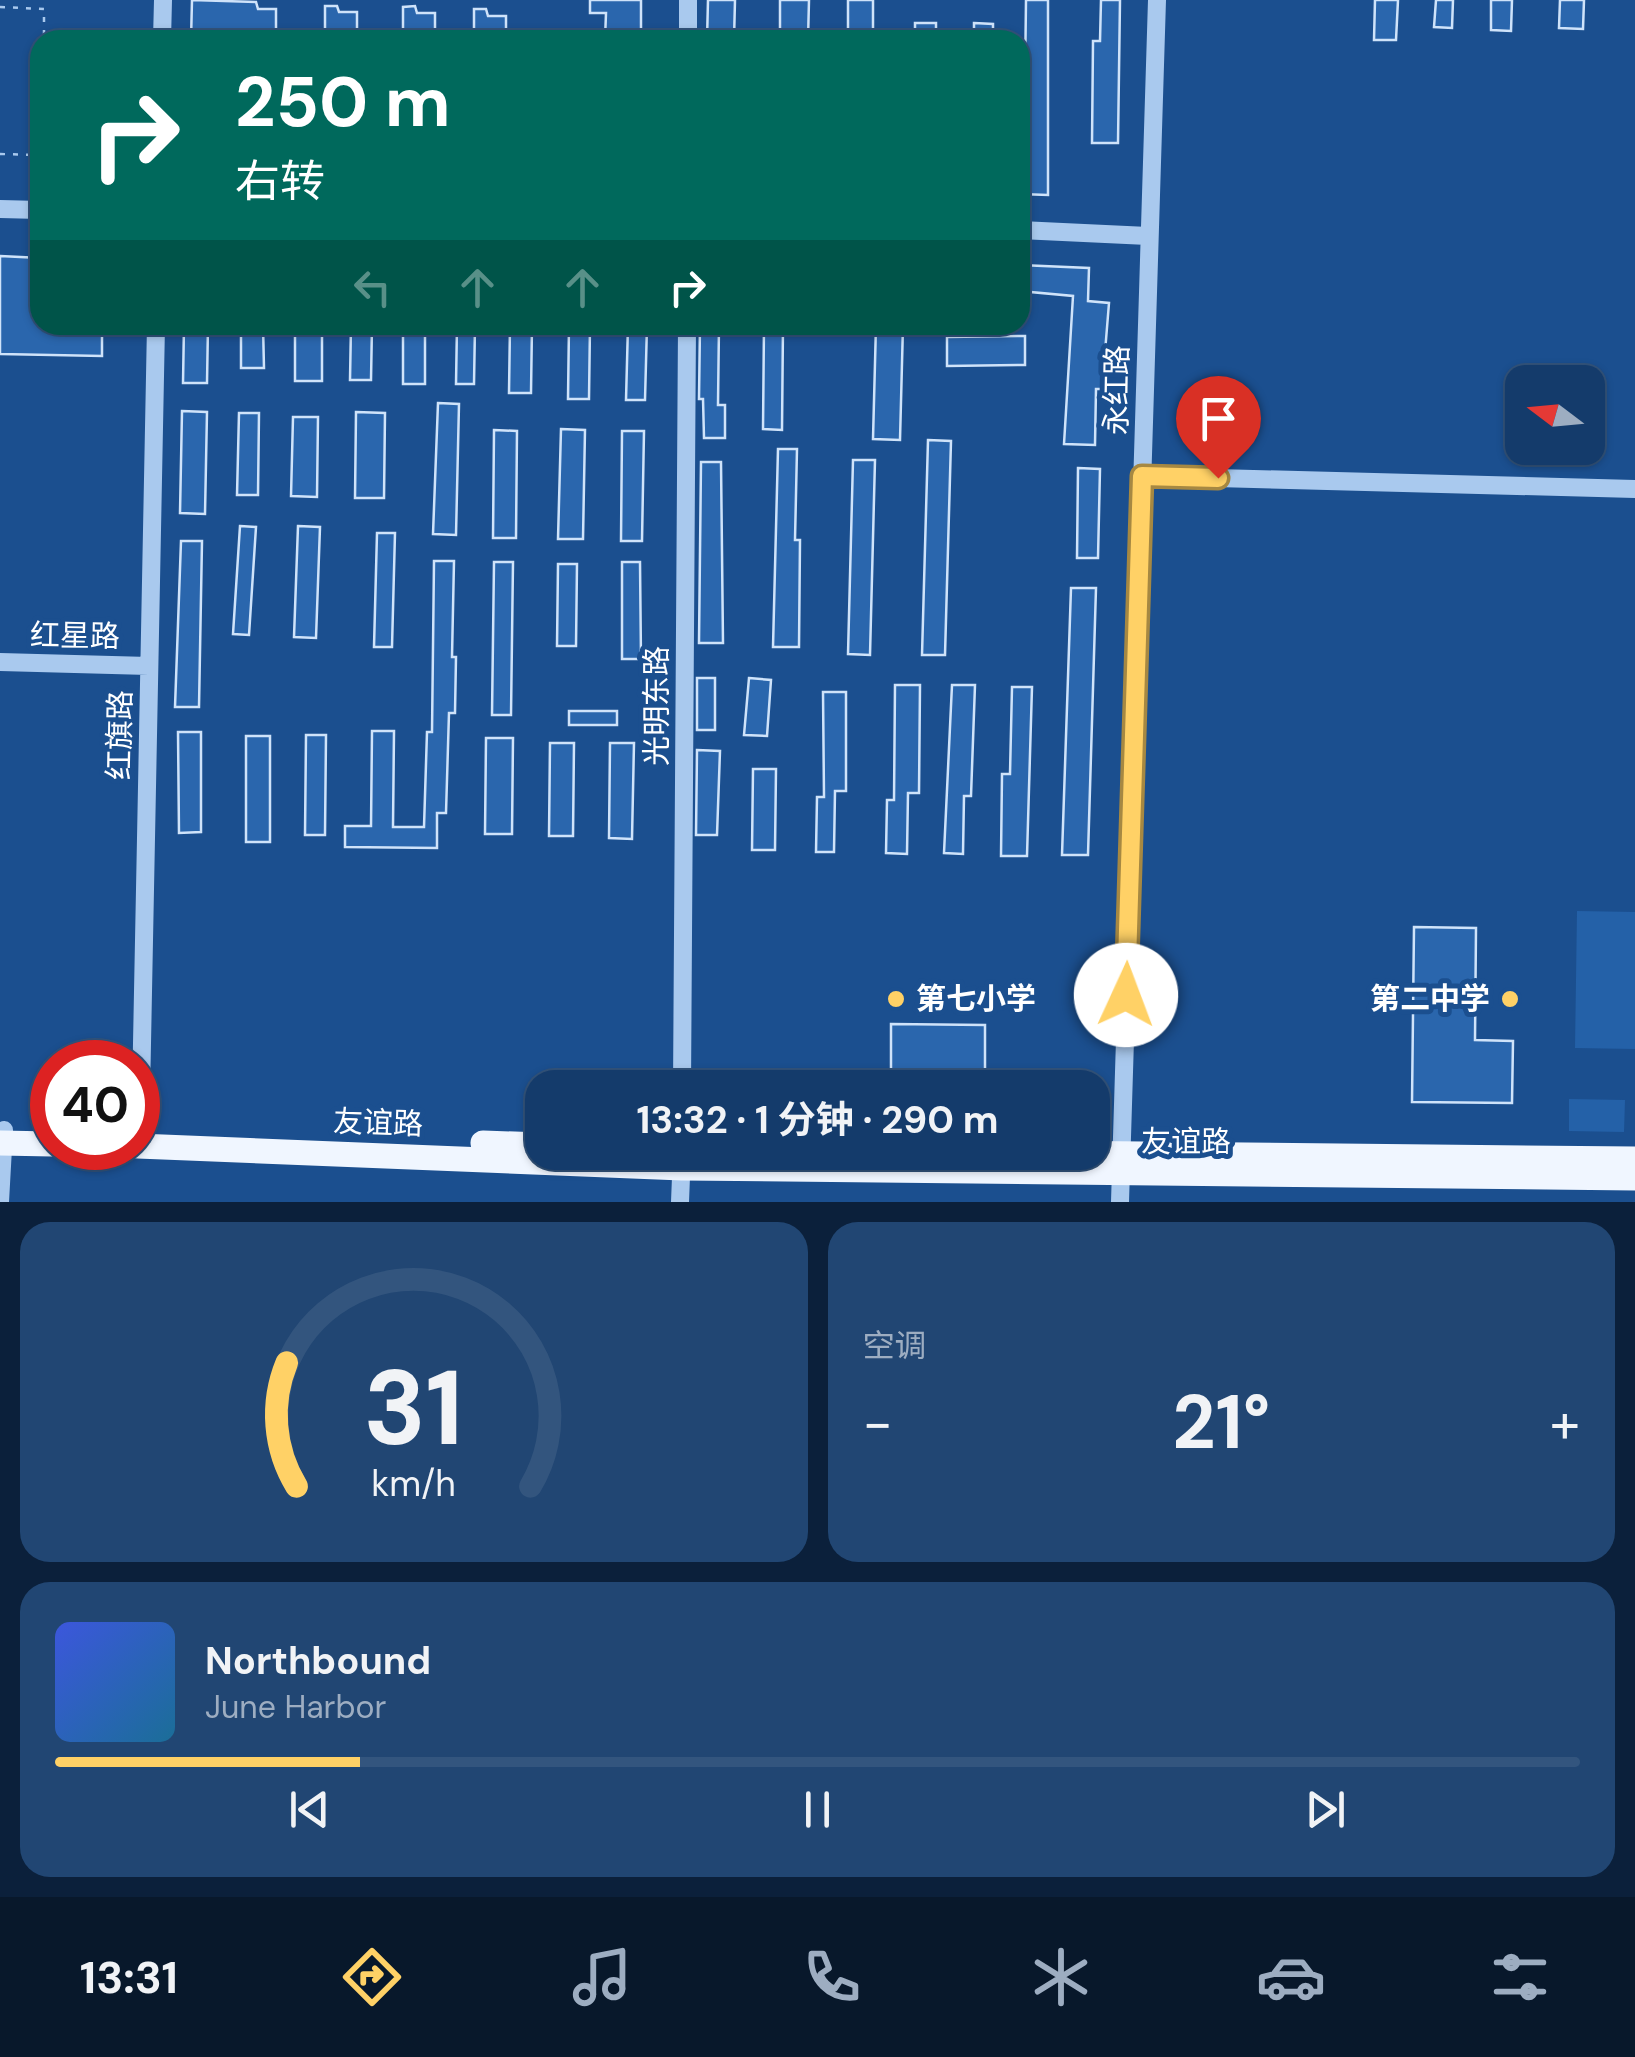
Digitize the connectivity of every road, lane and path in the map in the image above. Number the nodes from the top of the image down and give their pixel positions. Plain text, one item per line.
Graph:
1 (163, 0) edge
2 (688, 0) edge
3 (1156, 0) edge
4 (0, 7) edge
5 (44, 30) edge
6 (162, 30) edge
7 (688, 30) edge
8 (0, 154) edge
9 (30, 156) edge
10 (0, 210) edge
11 (30, 210) edge
12 (1030, 230) edge
13 (1148, 236) junction
14 (156, 335) edge
15 (686, 335) edge
16 (1142, 476) junction
17 (1635, 489) edge
18 (0, 662) edge
19 (149, 666) junction
20 (140, 1040) edge
21 (682, 1070) edge
22 (30, 1133) edge
23 (2, 1136) edge
24 (160, 1139) edge
25 (30, 1140) edge
26 (160, 1140) edge
27 (525, 1145) edge
28 (525, 1154) edge
29 (1635, 1159) edge
30 (1110, 1164) edge
31 (1110, 1165) edge
32 (1121, 1165) junction
33 (682, 1170) edge
34 (1635, 1178) edge
35 (0, 1202) edge
36 (680, 1202) edge
37 (1120, 1202) edge

1 - 6 street
2 - 7 street
3 - 13 street, 永红路
4 - 5 path
8 - 9 path
10 - 11 street
12 - 13 street
13 - 16 street, 永红路
14 - 19 street, 红旗路
15 - 21 street, 光明东路
16 - 17 street
16 - 32 street, 永红路
18 - 19 street, 红星路
19 - 20 street, 红旗路
22 - 23 main road
23 - 25 main road
23 - 35 street
24 - 27 main road, 友谊路
26 - 28 main road, 友谊路
29 - 32 main road, 友谊路
30 - 32 main road, 友谊路
31 - 32 main road, 友谊路
32 - 34 main road, 友谊路
32 - 37 street, 永红路
33 - 36 street

